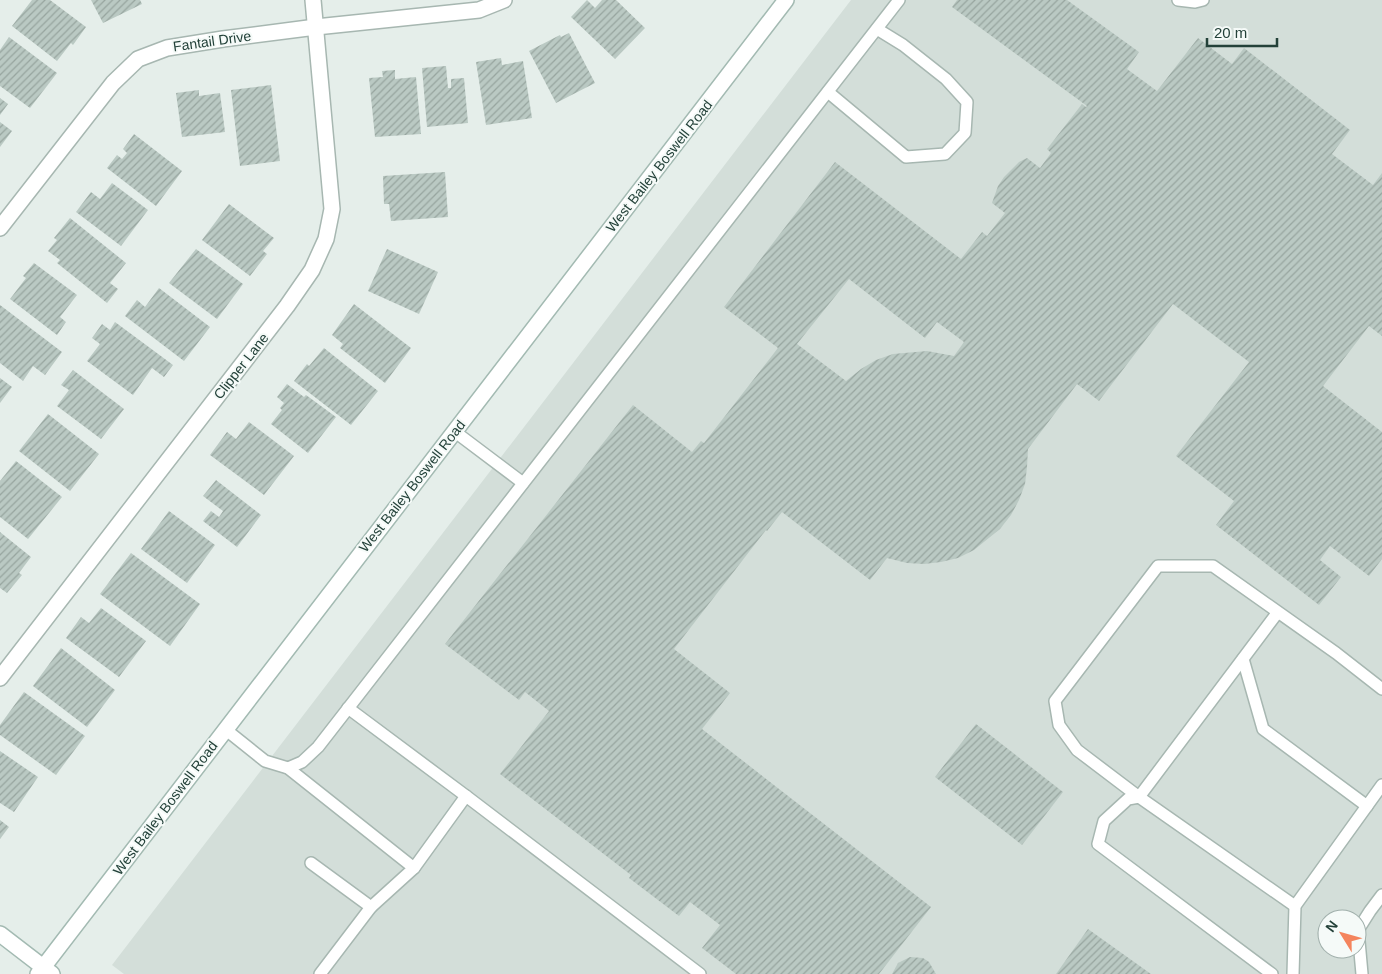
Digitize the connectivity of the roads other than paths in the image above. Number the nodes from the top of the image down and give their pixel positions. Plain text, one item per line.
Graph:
1 (313, 0) edge
2 (504, 0) edge
3 (786, 0) edge
4 (899, 0) edge
5 (1178, 0) edge
6 (1203, 0) edge
7 (316, 27) junction
8 (877, 28) junction
9 (828, 92) junction
10 (0, 228) edge
11 (454, 431) junction
12 (523, 483) junction
13 (1278, 612) junction
14 (1243, 658) junction
15 (0, 678) edge
16 (1382, 689) edge
17 (348, 708) junction
18 (225, 729) junction
19 (288, 768) junction
20 (1382, 785) edge
21 (466, 796) junction
22 (1139, 797) junction
23 (1367, 806) junction
24 (311, 863) dead end
25 (414, 868) junction
26 (1382, 895) edge
27 (1295, 906) junction
28 (371, 907) junction
29 (0, 934) edge
30 (44, 972) edge
31 (320, 974) edge
32 (700, 974) edge
33 (1272, 974) edge
34 (1293, 974) edge
35 (1362, 974) edge

1 - 7 street, Clipper Lane
2 - 7 street, Fantail Drive
3 - 11 street, West Bailey Boswell Road
4 - 8 lane
5 - 6 lane
7 - 10 street, Fantail Drive
7 - 15 street, Clipper Lane
8 - 9 lane
8 - 9 lane
9 - 12 lane
11 - 12 lane
11 - 18 street, West Bailey Boswell Road
12 - 17 lane
13 - 14 lane
13 - 16 lane
13 - 22 lane
14 - 22 lane
14 - 23 lane
17 - 19 lane
17 - 21 lane
18 - 19 lane
18 - 30 street, West Bailey Boswell Road
19 - 25 lane
20 - 23 lane
21 - 25 lane
21 - 32 lane
22 - 27 lane
22 - 33 lane
23 - 27 lane
24 - 28 lane
25 - 28 lane
26 - 35 lane
27 - 34 lane
28 - 31 lane
29 - 30 street

